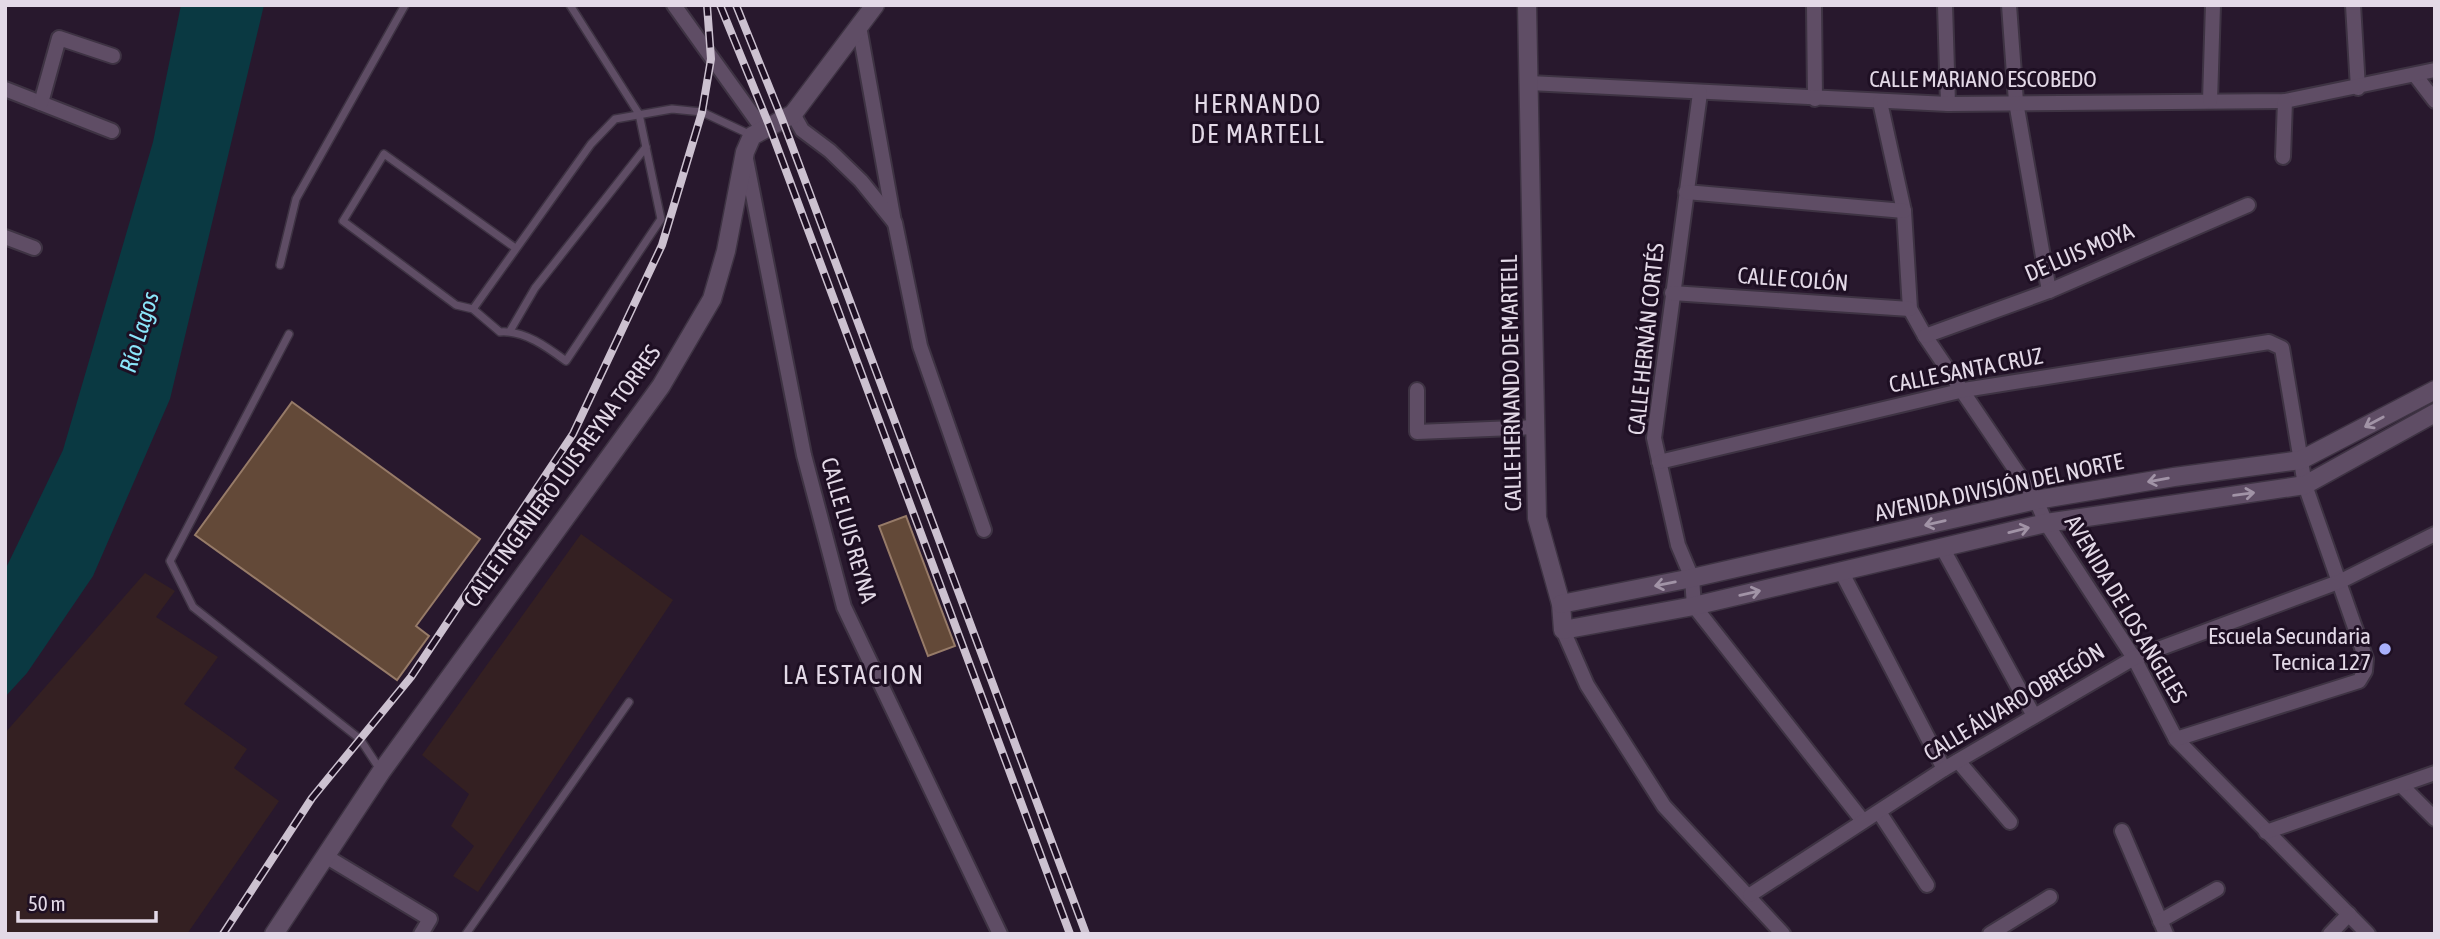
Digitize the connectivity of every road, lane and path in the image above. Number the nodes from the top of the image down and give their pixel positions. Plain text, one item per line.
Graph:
1 (405, 5) edge
2 (570, 5) edge
3 (674, 5) edge
4 (875, 5) edge
5 (1527, 5) edge
6 (1814, 5) edge
7 (1945, 5) edge
8 (2009, 5) edge
9 (2213, 5) edge
10 (2353, 5) edge
11 (859, 26) junction
12 (113, 56) dead end
13 (2435, 70) edge
14 (2415, 75) junction
15 (1528, 83) junction
16 (2358, 88) junction
17 (5, 89) edge
18 (1700, 93) junction
19 (1815, 99) junction
20 (2210, 101) junction
21 (2285, 101) junction
22 (2435, 101) edge
23 (1880, 102) junction
24 (2016, 102) junction
25 (41, 103) junction
26 (1948, 104) junction
27 (639, 114) junction
28 (793, 114) junction
29 (112, 131) dead end
30 (753, 139) junction
31 (646, 147) junction
32 (2283, 158) dead end
33 (1686, 192) junction
34 (2248, 205) dead end
35 (1903, 211) junction
36 (895, 223) junction
37 (5, 237) edge
38 (514, 247) junction
39 (34, 248) dead end
40 (280, 265) dead end
41 (2049, 291) junction
42 (1672, 293) junction
43 (473, 309) junction
44 (1910, 309) junction
45 (510, 331) junction
46 (289, 334) dead end
47 (1925, 336) junction
48 (1417, 390) dead end
49 (1964, 390) junction
50 (2435, 390) edge
51 (2435, 413) edge
52 (1536, 427) junction
53 (2301, 460) junction
54 (1659, 462) junction
55 (2305, 485) junction
56 (2036, 500) junction
57 (2046, 523) junction
58 (984, 530) dead end
59 (2435, 534) edge
60 (1943, 549) junction
61 (1841, 571) junction
62 (1692, 578) junction
63 (2341, 581) junction
64 (1561, 604) junction
65 (1694, 606) junction
66 (1563, 630) junction
67 (2134, 658) junction
68 (629, 702) dead end
69 (2034, 716) junction
70 (2176, 739) junction
71 (1958, 761) junction
72 (1944, 769) junction
73 (381, 772) junction
74 (2435, 773) edge
75 (2402, 786) junction
76 (1879, 812) junction
77 (2435, 819) edge
78 (1863, 821) junction
79 (2010, 822) dead end
80 (2122, 831) dead end
81 (2266, 832) junction
82 (327, 857) junction
83 (1927, 885) dead end
84 (2217, 889) dead end
85 (1750, 895) junction
86 (2050, 897) dead end
87 (2349, 914) junction
88 (2163, 928) edge
89 (274, 934) edge
90 (421, 934) edge
91 (466, 934) edge
92 (1000, 934) edge
93 (1783, 934) edge
94 (1990, 934) edge
95 (2330, 934) edge
96 (2368, 934) edge

1 - 40 lane
2 - 27 lane
3 - 30 street, CALLE LUIS REYNA
4 - 11 street
5 - 15 street, CALLE HERNANDO DE MARTELL
6 - 19 street
7 - 26 street
8 - 24 street
9 - 20 street
10 - 16 street
11 - 28 street
11 - 36 street
12 - 25 street
13 - 14 street, CALLE MARIANO ESCOBEDO
14 - 16 street, CALLE MARIANO ESCOBEDO
14 - 22 street
15 - 18 street, CALLE MARIANO ESCOBEDO
15 - 52 street, CALLE HERNANDO DE MARTELL
16 - 21 street, CALLE MARIANO ESCOBEDO
17 - 25 street
18 - 19 street, CALLE MARIANO ESCOBEDO
18 - 33 street, CALLE HERNÁN CORTÉS
19 - 23 street, CALLE MARIANO ESCOBEDO
20 - 21 street, CALLE MARIANO ESCOBEDO
20 - 24 street, CALLE MARIANO ESCOBEDO
21 - 32 street
23 - 26 street, CALLE MARIANO ESCOBEDO
23 - 35 street, AVENIDA DE LOS ANGELES
24 - 26 street, CALLE MARIANO ESCOBEDO
24 - 41 street
25 - 29 street
27 - 30 lane
27 - 31 lane
27 - 38 lane
28 - 30 street
28 - 36 street
30 - 73 street, CALLE INGENIERO LUIS REYNA TORRES
30 - 92 street, CALLE LUIS REYNA
31 - 45 lane
31 - 45 lane
33 - 35 street
33 - 42 street, CALLE HERNÁN CORTÉS
34 - 41 street, DE LUIS MOYA
35 - 44 street, AVENIDA DE LOS ANGELES
36 - 58 street
37 - 39 street
38 - 43 lane
38 - 43 lane
41 - 47 street, DE LUIS MOYA
42 - 44 street, CALLE COLÓN
42 - 54 street, CALLE HERNÁN CORTÉS
43 - 45 lane
44 - 47 street, AVENIDA DE LOS ANGELES
46 - 73 lane
47 - 49 street, AVENIDA DE LOS ANGELES
48 - 52 street
49 - 53 street, CALLE SANTA CRUZ
49 - 54 street, CALLE SANTA CRUZ
49 - 56 street, AVENIDA DE LOS ANGELES
50 -> 53 street, AVENIDA DIVISIÓN DEL NORTE
51 - 55 street, AVENIDA DIVISIÓN DEL NORTE
52 - 64 street, CALLE HERNANDO DE MARTELL
53 - 55 street
53 -> 56 street, AVENIDA DIVISIÓN DEL NORTE
54 - 62 street, CALLE HERNÁN CORTÉS
57 -> 55 street, AVENIDA DIVISIÓN DEL NORTE
55 - 63 street
56 - 57 street, AVENIDA DE LOS ANGELES
56 -> 62 street, AVENIDA DIVISIÓN DEL NORTE
60 -> 57 street, AVENIDA DIVISIÓN DEL NORTE
57 - 67 street, AVENIDA DE LOS ANGELES
59 - 63 street, CALLE ÁLVARO OBREGÓN
60 - 61 street, AVENIDA DIVISIÓN DEL NORTE
60 - 69 street
65 -> 61 street, AVENIDA DIVISIÓN DEL NORTE
61 - 72 street
62 -> 64 street, AVENIDA DIVISIÓN DEL NORTE
62 - 65 street, CALLE HERNÁN CORTÉS
63 - 67 street, CALLE ÁLVARO OBREGÓN
63 - 70 street
64 - 66 street, CALLE HERNANDO DE MARTELL
65 - 66 street, AVENIDA DIVISIÓN DEL NORTE
65 - 78 street
66 - 85 street, CALLE HERNANDO DE MARTELL
67 - 69 street, CALLE ÁLVARO OBREGÓN
67 - 70 street, AVENIDA DE LOS ANGELES
68 - 91 lane
69 - 71 street, CALLE ÁLVARO OBREGÓN
70 - 81 street, AVENIDA DE LOS ANGELES
71 - 72 street, CALLE ÁLVARO OBREGÓN
71 - 79 street
72 - 76 street, CALLE ÁLVARO OBREGÓN
73 - 82 street, CALLE INGENIERO LUIS REYNA TORRES
74 - 75 street
75 - 77 street
75 - 81 street
76 - 78 street, CALLE ÁLVARO OBREGÓN
76 - 83 street
78 - 85 street, CALLE ÁLVARO OBREGÓN
80 - 88 street
81 - 87 street, AVENIDA DE LOS ANGELES
82 - 89 street, CALLE INGENIERO LUIS REYNA TORRES
82 - 90 street
84 - 88 street
85 - 93 street, CALLE HERNANDO DE MARTELL
86 - 94 street
87 - 95 street
87 - 96 street, AVENIDA DE LOS ANGELES

